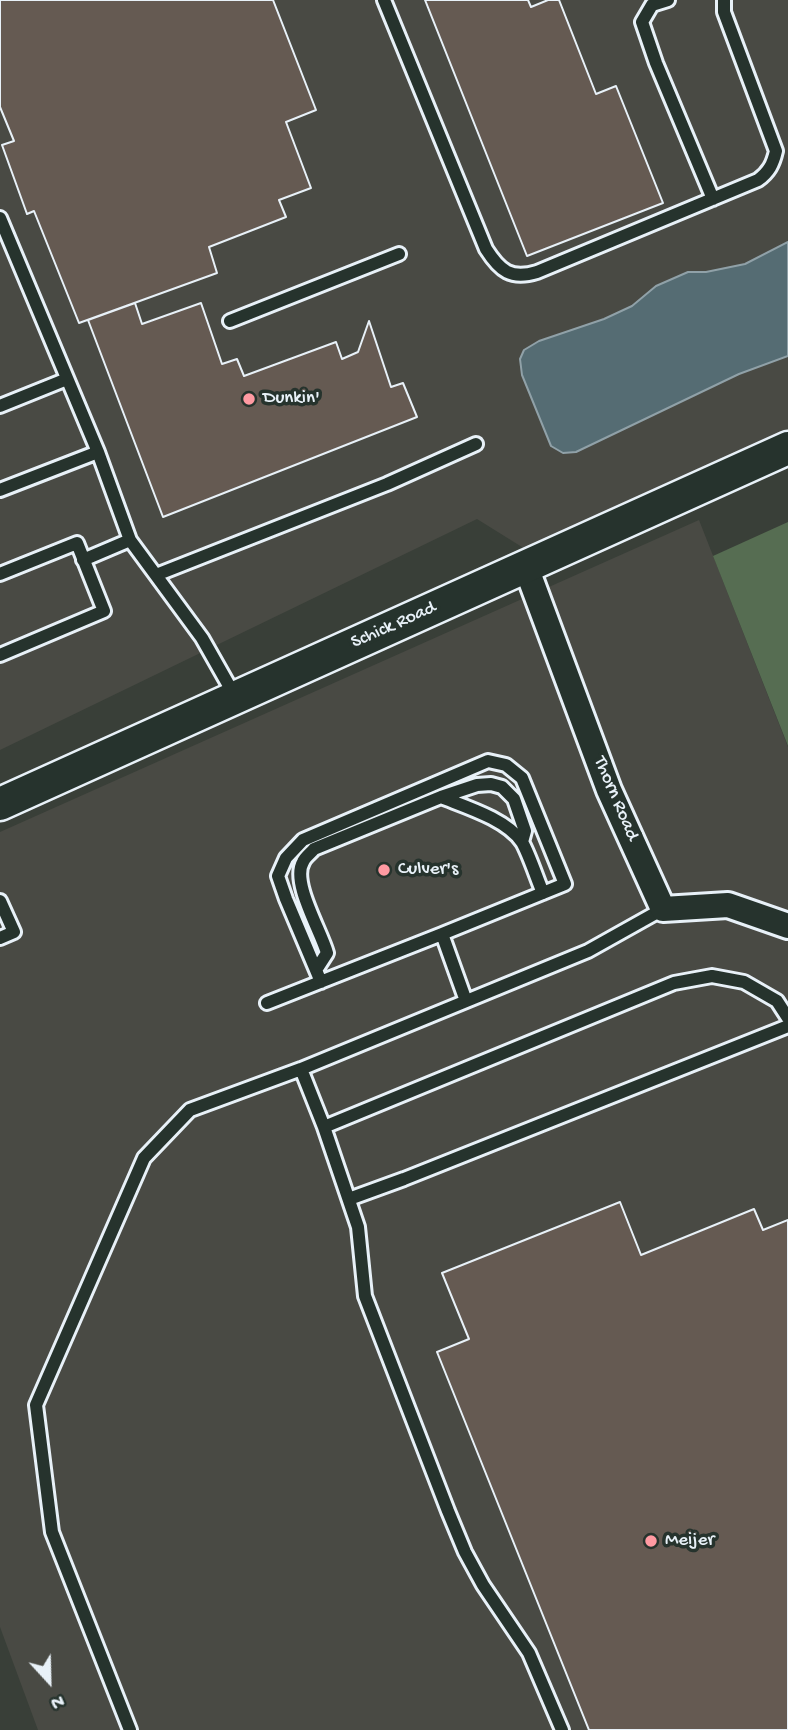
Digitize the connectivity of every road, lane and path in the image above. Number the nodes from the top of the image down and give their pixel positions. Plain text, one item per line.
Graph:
1 (384, 0) edge
2 (668, 0) edge
3 (724, 0) edge
4 (713, 199) junction
5 (0, 218) edge
6 (399, 254) dead end
7 (230, 321) dead end
8 (67, 379) junction
9 (0, 406) edge
10 (476, 444) dead end
11 (788, 448) edge
12 (97, 452) junction
13 (0, 490) edge
14 (130, 540) junction
15 (83, 560) junction
16 (526, 567) junction
17 (0, 574) edge
18 (156, 575) junction
19 (0, 655) edge
20 (236, 698) junction
21 (441, 797) junction
22 (0, 804) edge
23 (522, 842) junction
24 (543, 893) junction
25 (0, 901) edge
26 (663, 909) junction
27 (788, 926) edge
28 (442, 934) junction
29 (0, 938) edge
30 (318, 976) junction
31 (466, 1001) junction
32 (267, 1003) dead end
33 (788, 1018) edge
34 (788, 1026) edge
35 (301, 1069) junction
36 (324, 1127) junction
37 (349, 1199) junction
38 (130, 1730) edge
39 (562, 1730) edge

1 - 4 lane
2 - 4 lane
3 - 4 lane
5 - 8 lane
6 - 7 lane
8 - 9 lane
8 - 12 lane
10 - 18 lane
11 - 16 street, Schick Road
12 - 13 lane
12 - 14 lane
14 - 15 lane
14 - 18 lane
15 - 17 lane
15 - 19 lane
16 - 20 street, Schick Road
16 - 26 street, Thorn Road
18 - 20 lane
20 - 22 street, Schick Road
21 - 23 lane
21 - 23 lane
21 - 30 lane
23 - 24 lane
24 - 28 lane
24 - 30 lane
25 - 29 lane
26 - 27 street
26 - 31 lane
28 - 30 lane
28 - 31 lane
30 - 32 lane
31 - 35 lane
33 - 36 lane
34 - 37 lane
35 - 36 lane
35 - 38 lane
36 - 37 lane
37 - 39 lane

